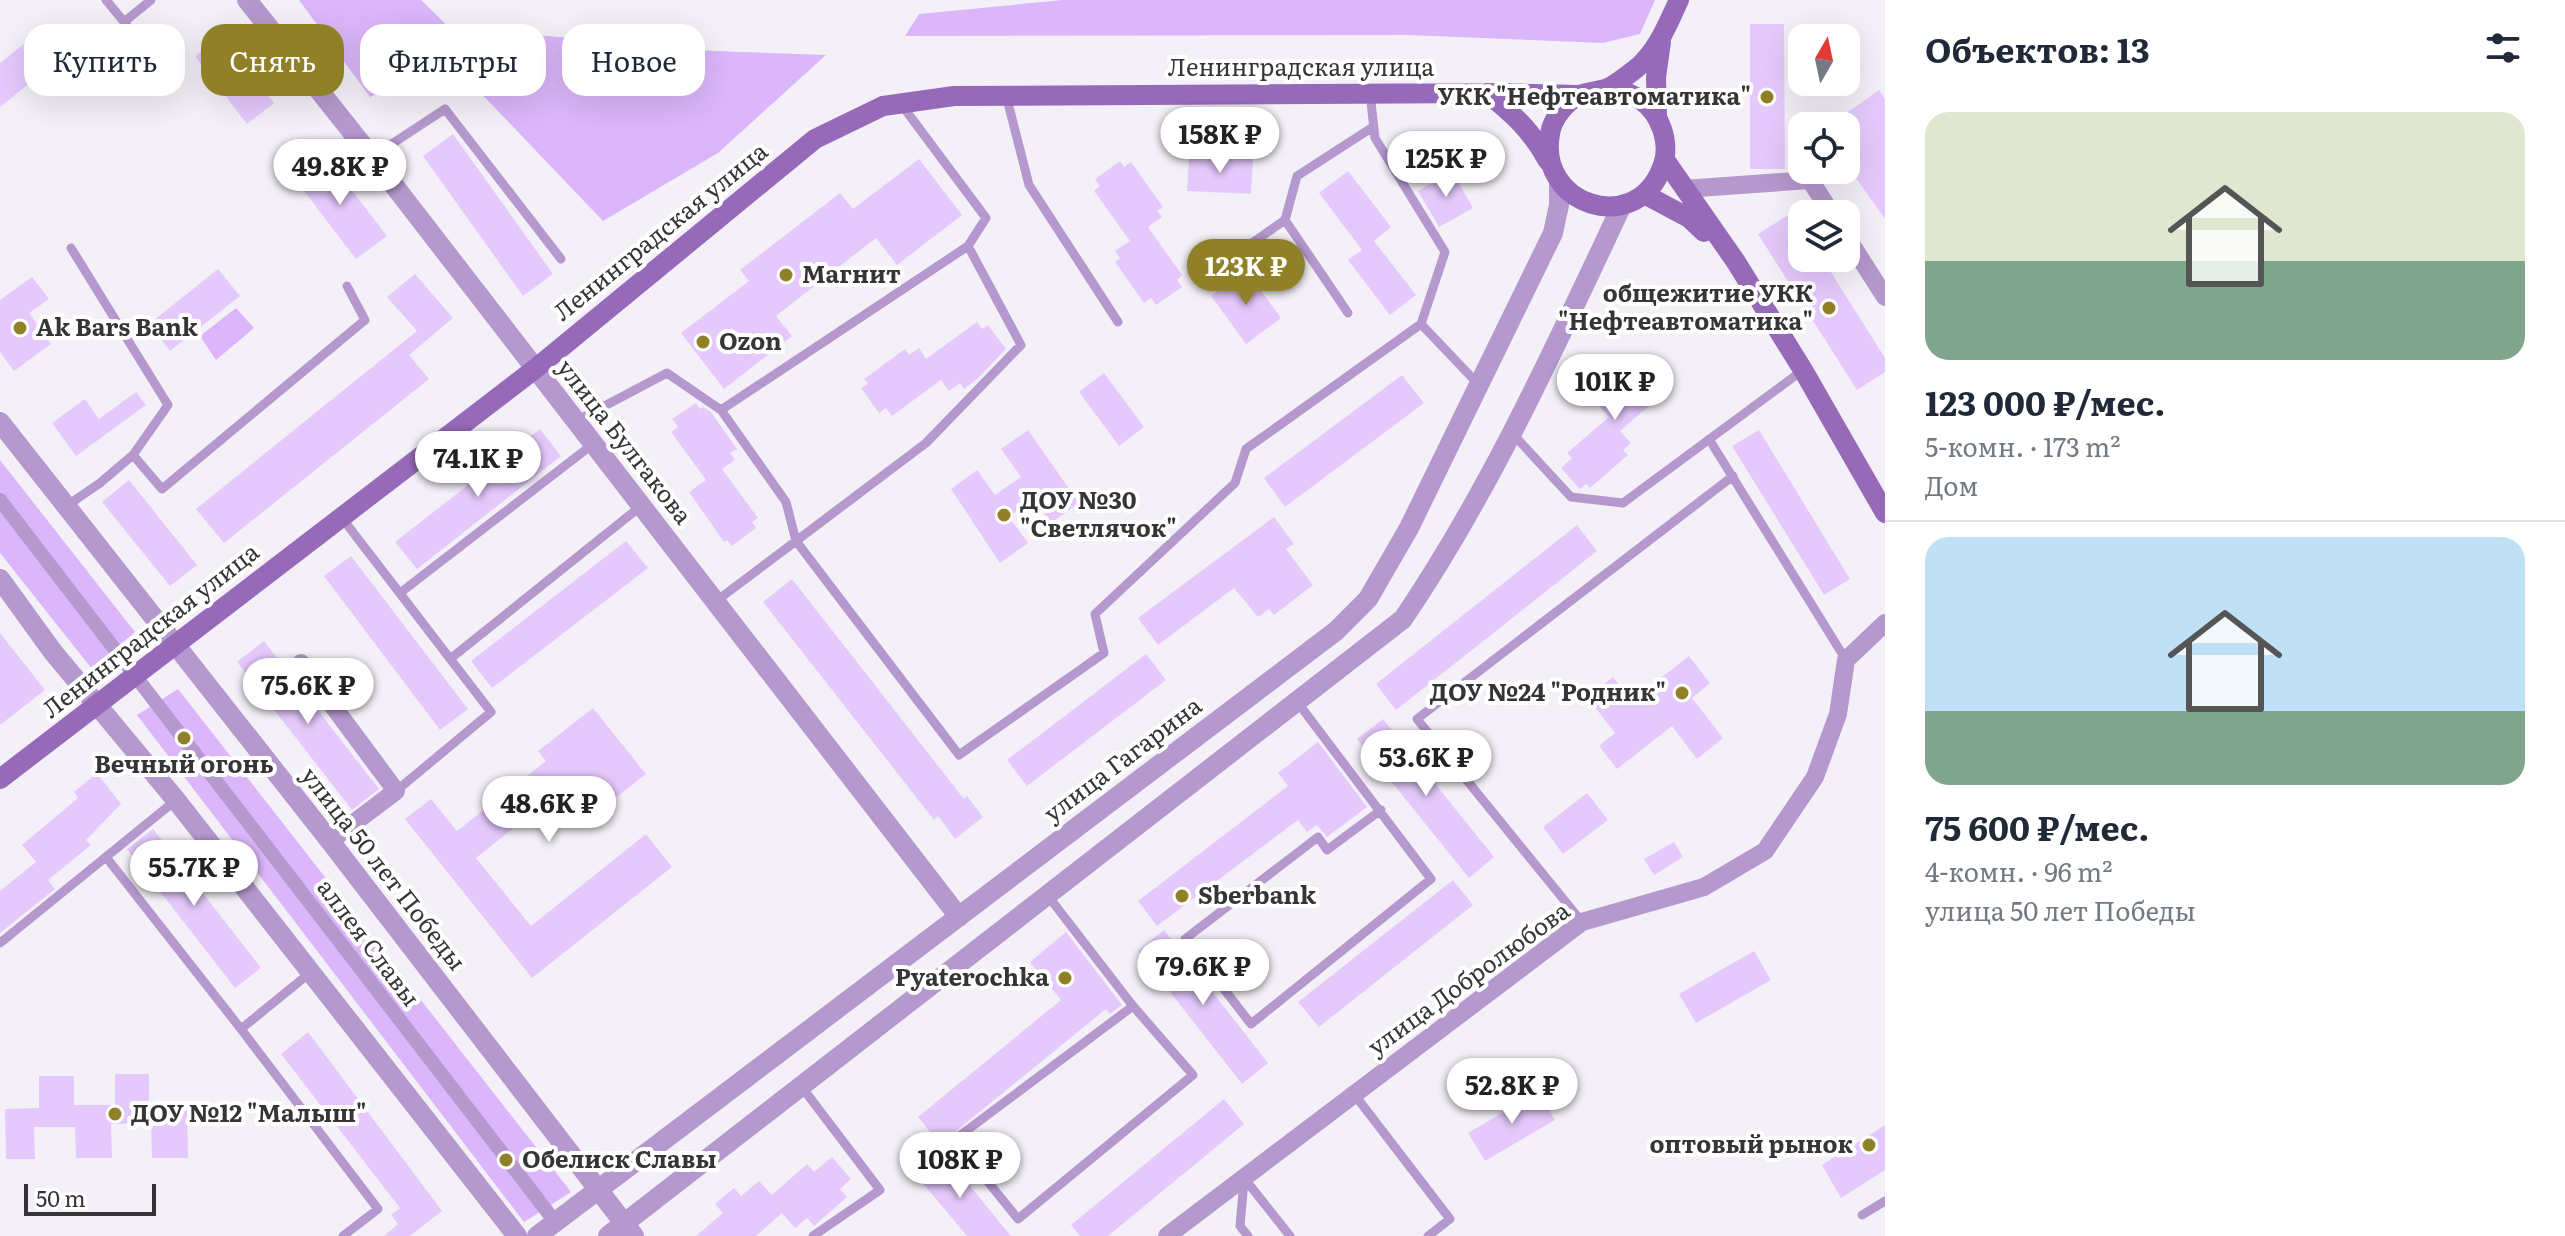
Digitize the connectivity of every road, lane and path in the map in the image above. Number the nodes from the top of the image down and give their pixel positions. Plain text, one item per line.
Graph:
1 (106, 0) edge
2 (151, 0) edge
3 (247, 0) edge
4 (1679, 0) edge
5 (124, 22) joint
6 (1662, 38) junction
7 (1608, 88) junction
8 (1370, 93) junction
9 (1487, 93) junction
10 (1006, 95) junction
11 (1579, 95) junction
12 (901, 104) junction
13 (1657, 116) junction
14 (1373, 127) junction
15 (372, 157) junction
16 (1665, 160) junction
17 (1554, 174) junction
18 (1684, 189) junction
19 (1644, 194) junction
20 (1823, 200) edge
21 (1622, 205) junction
22 (1285, 220) junction
23 (968, 246) junction
24 (71, 248) dead end
25 (1860, 258) edge
26 (561, 259) dead end
27 (1736, 262) junction
28 (1208, 274) dead end
29 (347, 286) dead end
30 (1885, 297) edge
31 (1348, 313) dead end
32 (1118, 322) dead end
33 (1421, 324) junction
34 (535, 369) junction
35 (1803, 370) junction
36 (1479, 384) junction
37 (721, 410) junction
38 (576, 421) junction
39 (0, 422) edge
40 (1512, 433) junction
41 (1709, 439) junction
42 (593, 444) junction
43 (133, 455) junction
44 (1733, 476) junction
45 (0, 500) edge
46 (641, 506) junction
47 (65, 507) junction
48 (1885, 513) edge
49 (342, 518) junction
50 (796, 541) junction
51 (0, 579) edge
52 (400, 593) junction
53 (715, 602) junction
54 (1885, 623) edge
55 (176, 644) junction
56 (450, 659) junction
57 (1846, 660) junction
58 (301, 663) dead end
59 (137, 676) junction
60 (1298, 703) junction
61 (99, 705) junction
62 (0, 779) edge
63 (396, 791) junction
64 (176, 800) junction
65 (1381, 810) junction
66 (330, 841) junction
67 (106, 857) junction
68 (1048, 896) junction
69 (959, 917) junction
70 (1582, 922) junction
71 (0, 943) edge
72 (311, 972) junction
73 (1133, 1006) junction
74 (241, 1029) junction
75 (801, 1086) junction
76 (1354, 1094) junction
77 (1244, 1178) junction
78 (598, 1191) junction
79 (1885, 1201) edge
80 (1862, 1215) dead end
81 (556, 1223) junction
82 (629, 1229) edge
83 (343, 1236) edge
84 (517, 1236) edge
85 (537, 1236) edge
86 (608, 1236) edge
87 (813, 1236) edge
88 (1167, 1236) edge
89 (1248, 1236) edge
90 (1290, 1236) edge
91 (1428, 1236) edge

1 - 5 lane
2 - 5 lane
3 - 15 street, улица Булгакова
4 - 6 main road
6 - 7 main road
6 - 13 main road
7 - 11 main road
7 - 13 main road
8 - 9 main road, Ленинградская улица
8 - 10 main road, Ленинградская улица
8 - 14 lane
9 - 11 main road, Ленинградская улица
9 - 17 main road
10 - 12 main road, Ленинградская улица
10 - 32 lane
11 - 17 main road
12 - 23 lane
12 - 34 main road, Ленинградская улица
13 - 16 main road
14 - 22 lane
14 - 33 lane
15 - 26 lane
15 - 34 street, улица Булгакова
16 - 18 main road
16 - 19 main road
17 - 21 main road
17 - 36 street, улица Гагарина
18 - 20 street
18 - 27 main road
19 - 21 main road
19 - 27 main road
21 - 40 street
22 - 28 lane
22 - 31 lane
23 - 37 lane
23 - 50 lane
24 - 43 lane
25 - 30 street
27 - 35 main road
29 - 43 lane
33 - 36 lane
33 - 50 lane
34 - 38 street, улица Булгакова
34 - 49 main road, Ленинградская улица
35 - 41 lane
35 - 48 main road
36 - 69 street, улица Гагарина
37 - 38 lane
37 - 50 lane
38 - 42 street, улица Булгакова
39 - 47 street, улица 50 лет Победы
40 - 41 lane
40 - 60 street
41 - 44 lane
42 - 46 street, улица Булгакова
42 - 52 lane
43 - 47 lane
44 - 57 lane
44 - 70 lane
45 - 59 street, аллея Славы
46 - 53 street, улица Булгакова
46 - 56 lane
47 - 55 street, улица 50 лет Победы
49 - 52 lane
49 - 55 main road, Ленинградская улица
50 - 53 lane
51 - 61 street
52 - 56 lane
53 - 69 street, улица Булгакова
54 - 57 street
55 - 59 main road, Ленинградская улица
55 - 66 street, улица 50 лет Победы
56 - 63 lane
57 - 70 street, улица Добролюбова
58 - 63 street
59 - 61 main road, Ленинградская улица
59 - 81 street, аллея Славы
60 - 65 lane
60 - 68 street
61 - 62 main road, Ленинградская улица
61 - 64 street
63 - 66 street
64 - 67 lane
64 - 72 street
65 - 65 lane
66 - 78 street, улица 50 лет Победы
67 - 71 lane
67 - 74 lane
68 - 73 lane
68 - 75 street
69 - 78 street, улица Гагарина
70 - 76 street, улица Добролюбова
72 - 74 lane
72 - 84 street
73 - 73 lane
74 - 83 lane
75 - 82 street
75 - 87 lane
76 - 77 street, улица Добролюбова
76 - 91 lane
77 - 88 street, улица Добролюбова
77 - 89 lane
77 - 90 lane
78 - 81 street, улица Гагарина
78 - 82 street, улица 50 лет Победы
79 - 80 lane
81 - 85 street, улица Гагарина
82 - 86 street

